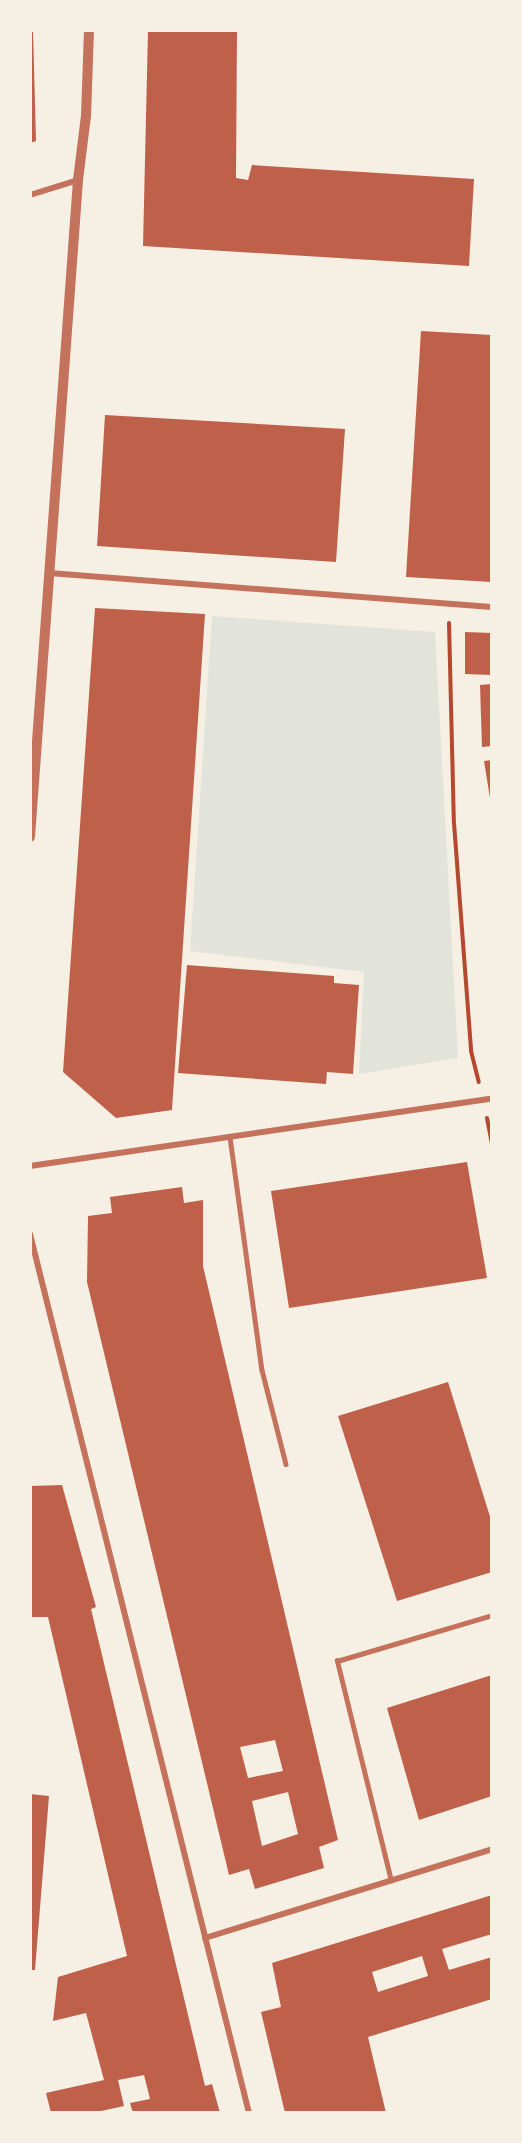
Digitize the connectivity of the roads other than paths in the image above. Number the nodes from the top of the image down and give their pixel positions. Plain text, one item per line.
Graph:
1 (89, 30) edge
2 (78, 180) junction
3 (30, 195) edge
4 (49, 573) junction
5 (492, 607) edge
6 (30, 837) edge
7 (492, 1099) edge
8 (230, 1137) junction
9 (30, 1166) edge
10 (30, 1234) edge
11 (286, 1464) dead end
12 (492, 1615) edge
13 (492, 1849) edge
14 (391, 1881) junction
15 (205, 1938) junction
16 (249, 2113) edge

1 - 2 street
2 - 3 street
2 - 4 street
4 - 5 street
4 - 6 street
7 - 8 street
8 - 9 street
8 - 11 lane
10 - 15 street
12 - 14 lane
13 - 14 street
14 - 15 street
15 - 16 street

